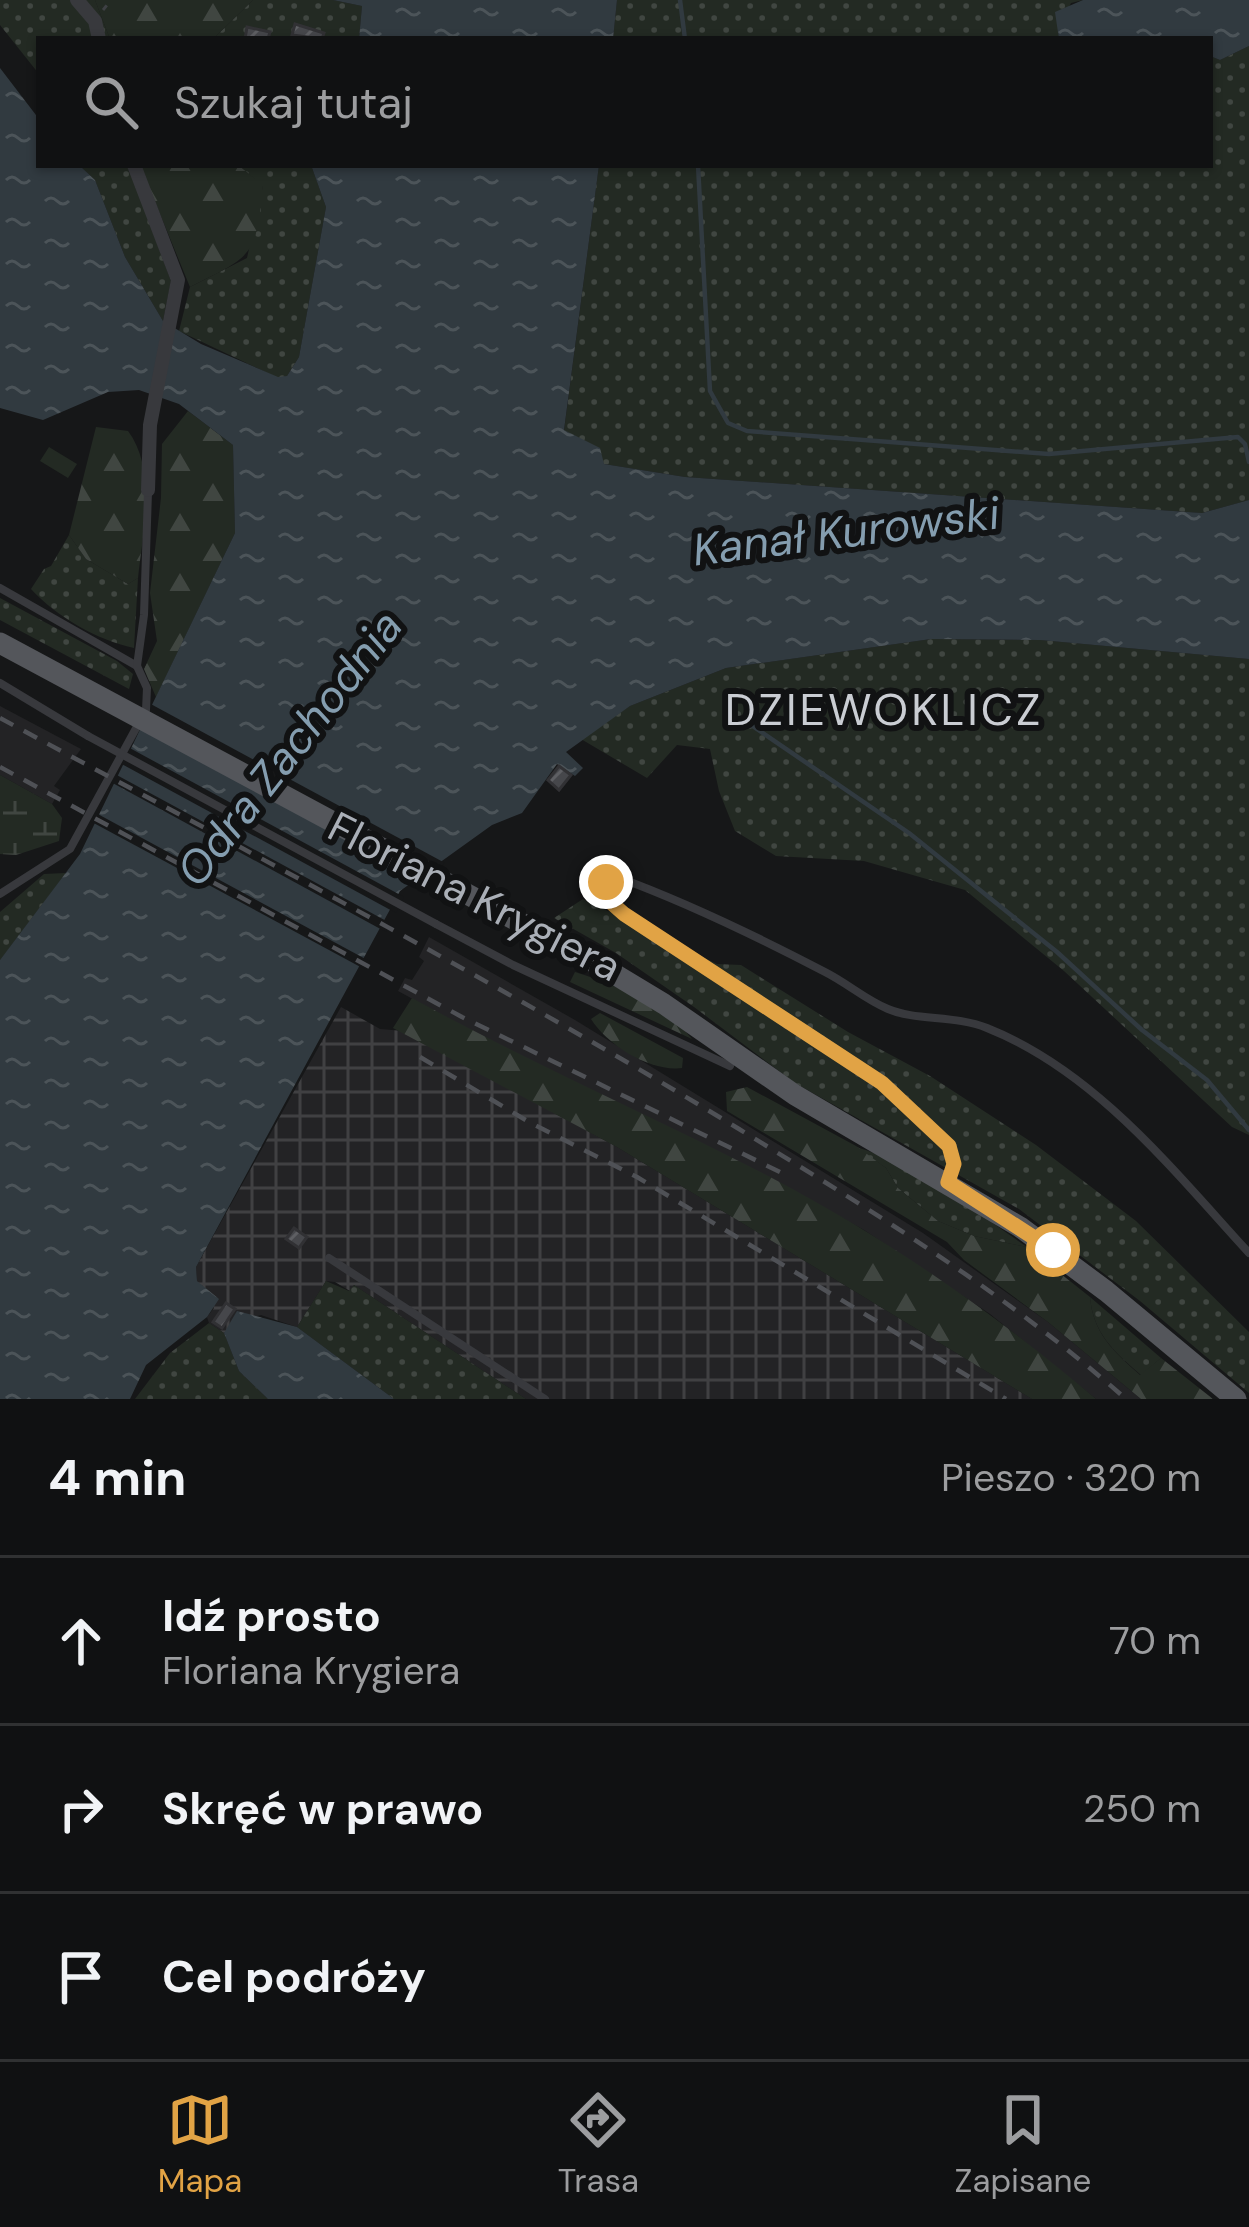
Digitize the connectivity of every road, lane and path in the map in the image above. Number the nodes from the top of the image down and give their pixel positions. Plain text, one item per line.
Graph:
1 (77, 0) edge
2 (98, 36) edge
3 (135, 168) edge
4 (148, 490) joint
5 (0, 588) edge
6 (0, 643) edge
7 (137, 666) junction
8 (0, 683) edge
9 (0, 894) edge
10 (730, 1066) dead end
11 (948, 1182) junction
12 (1249, 1252) edge
13 (329, 1258) dead end
14 (545, 1399) edge
15 (1235, 1399) edge

1 - 2 street
3 - 4 street
4 - 7 lane
5 - 7 lane
6 - 11 main road, Floriana Krygiera, bridge
7 - 9 lane
8 - 10 lane, Floriana Krygiera, bridge
11 - 12 lane
11 - 15 main road, Floriana Krygiera
13 - 14 lane

